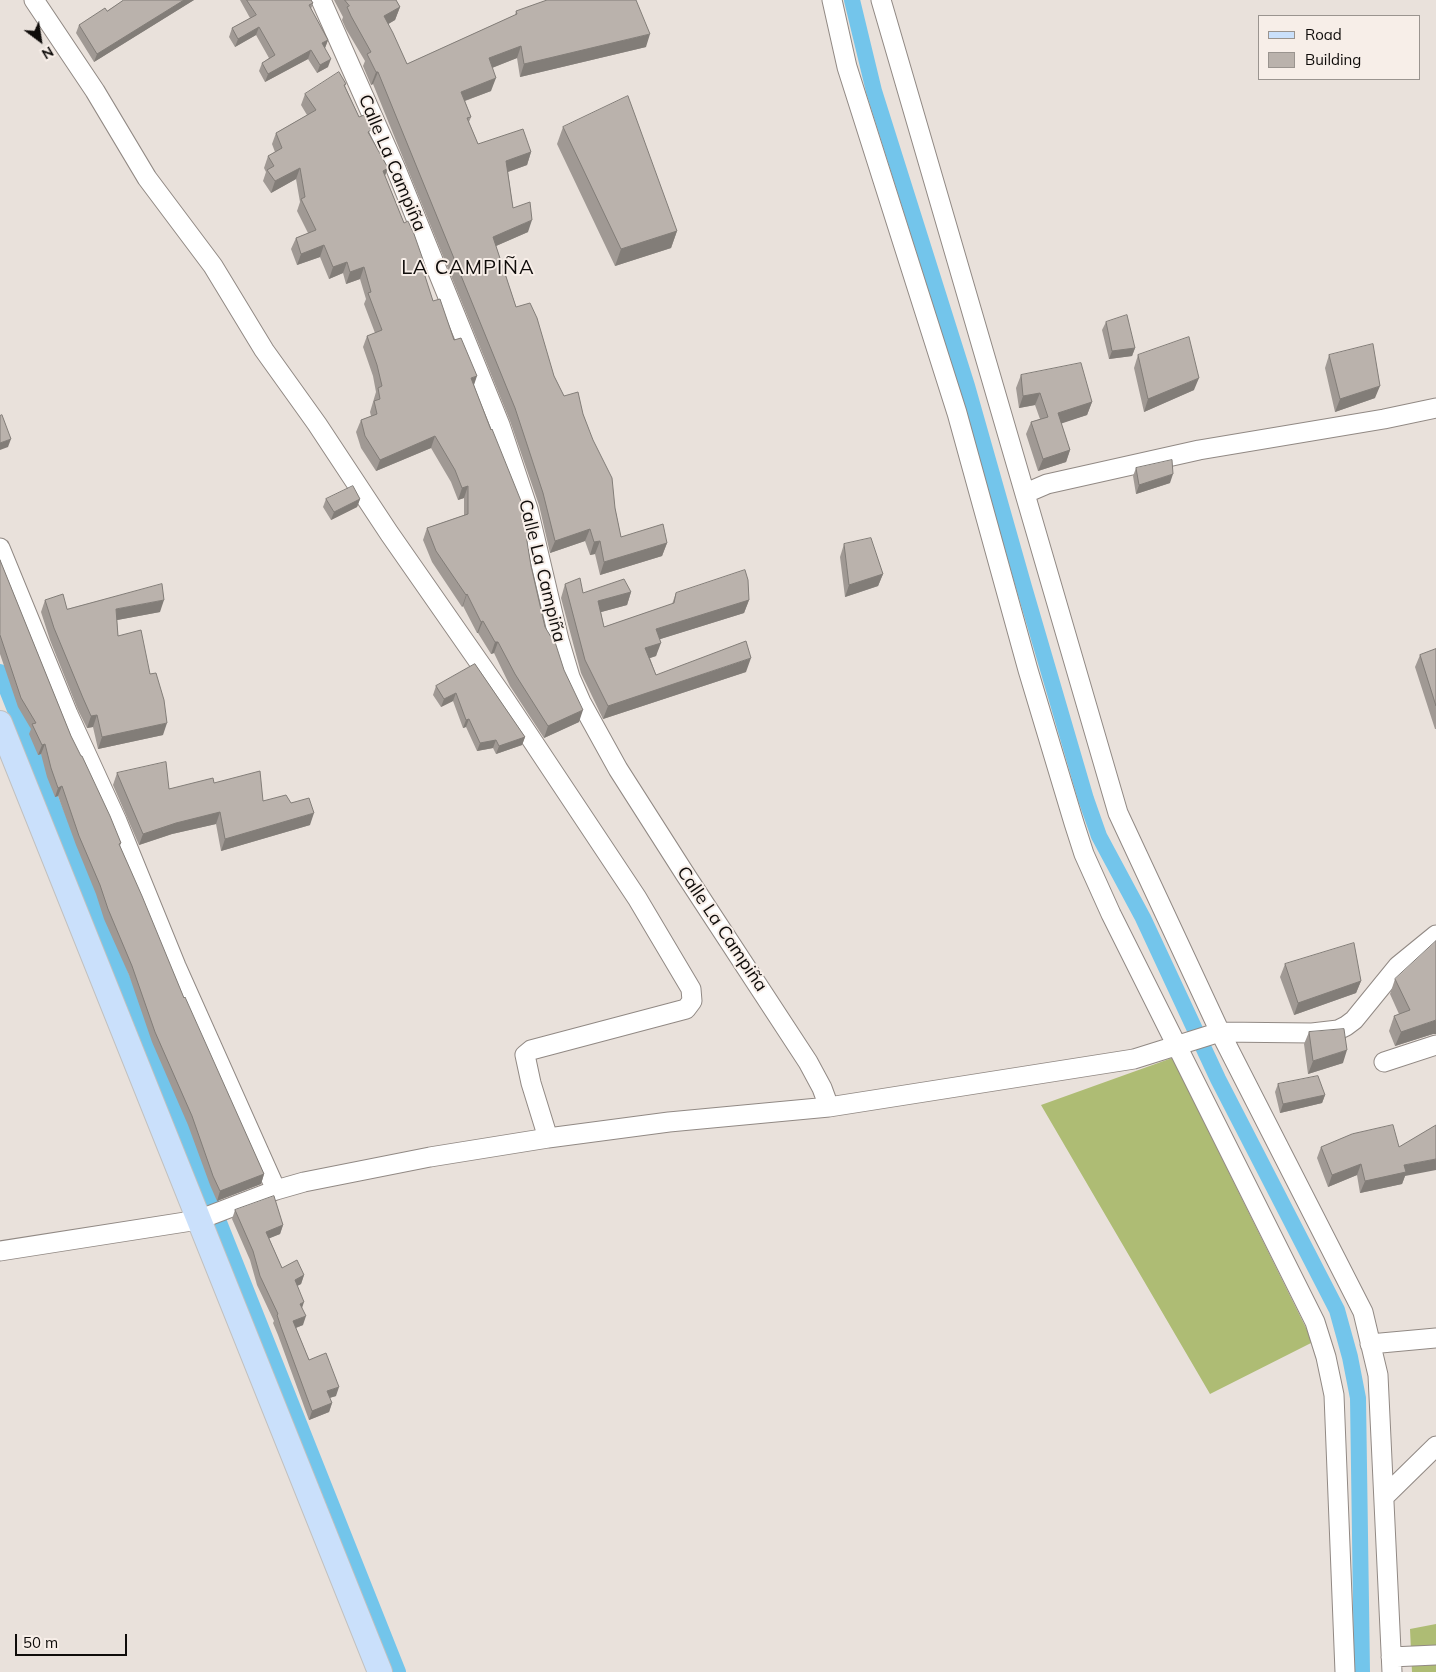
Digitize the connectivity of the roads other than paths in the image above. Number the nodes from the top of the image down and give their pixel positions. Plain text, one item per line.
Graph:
1 (34, 0) edge
2 (321, 0) edge
3 (832, 0) edge
4 (881, 0) edge
5 (1436, 408) edge
6 (1026, 493) junction
7 (0, 548) edge
8 (0, 723) edge
9 (1436, 935) edge
10 (1213, 1034) junction
11 (1181, 1044) junction
12 (1436, 1045) edge
13 (1384, 1062) dead end
14 (829, 1107) junction
15 (548, 1138) junction
16 (276, 1190) junction
17 (209, 1216) junction
18 (0, 1251) edge
19 (1436, 1338) edge
20 (1370, 1344) junction
21 (1436, 1446) edge
22 (1384, 1497) junction
23 (1436, 1655) edge
24 (1392, 1664) edge
25 (380, 1672) edge
26 (1345, 1672) edge

1 - 15 street
2 - 14 street, Calle La Campiña
3 - 11 street
4 - 6 street
5 - 6 street
6 - 10 street
7 - 16 street
8 - 17 main road
9 - 10 street
10 - 11 street
10 - 20 street
11 - 14 street
11 - 26 street
12 - 13 street
14 - 15 street
15 - 16 street
16 - 17 street
17 - 18 street
17 - 25 main road
19 - 20 street
20 - 22 street
21 - 22 street
22 - 24 street
23 - 24 street

